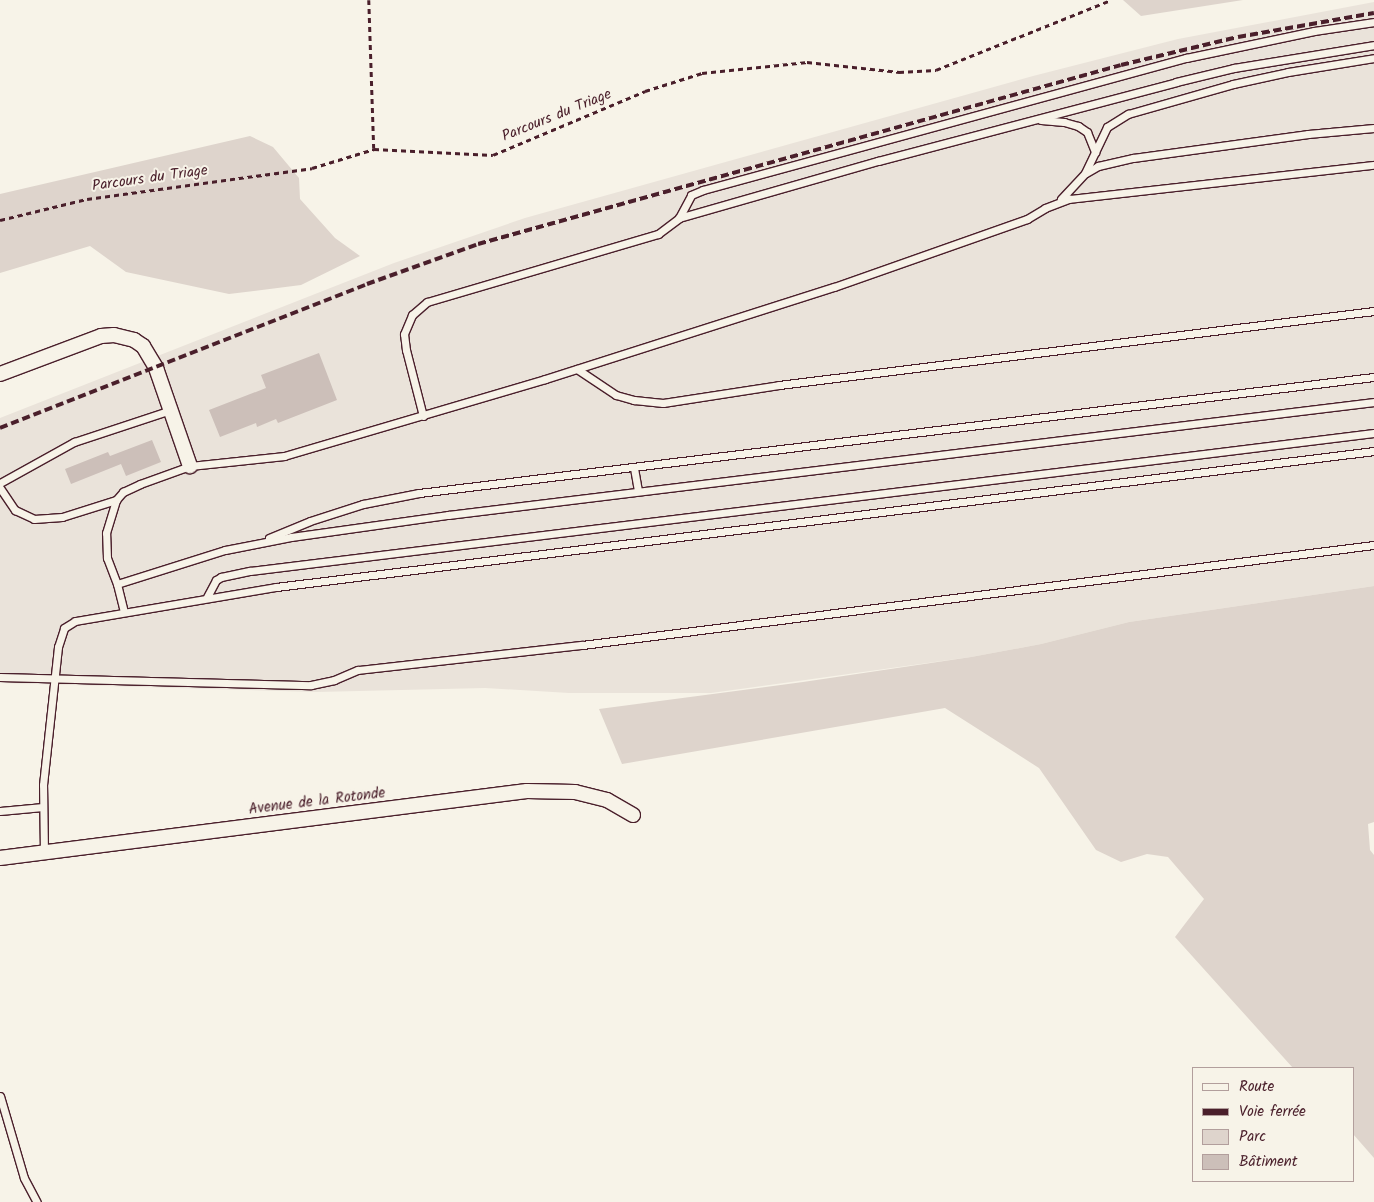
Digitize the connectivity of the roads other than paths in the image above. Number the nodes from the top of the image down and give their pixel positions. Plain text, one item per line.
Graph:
1 (1374, 22) edge
2 (1374, 45) edge
3 (1374, 58) edge
4 (1023, 122) junction
5 (1374, 128) edge
6 (1095, 152) junction
7 (1374, 165) edge
8 (1085, 173) junction
9 (1056, 203) junction
10 (680, 218) junction
11 (1374, 311) edge
12 (577, 370) junction
13 (0, 374) edge
14 (1374, 377) edge
15 (1374, 402) edge
16 (171, 410) junction
17 (423, 416) junction
18 (1374, 432) edge
19 (1374, 451) edge
20 (190, 466) junction
21 (634, 468) junction
22 (0, 483) edge
23 (0, 488) edge
24 (638, 491) junction
25 (116, 500) junction
26 (255, 543) junction
27 (1374, 545) edge
28 (117, 584) junction
29 (207, 597) junction
30 (124, 612) junction
31 (0, 677) edge
32 (54, 679) junction
33 (43, 807) junction
34 (0, 812) edge
35 (633, 815) dead end
36 (44, 854) junction
37 (0, 858) edge
38 (0, 1096) edge
39 (37, 1202) edge

1 - 10 lane
2 - 4 lane
3 - 6 lane
4 - 6 lane
4 - 10 lane
5 - 8 lane
6 - 8 lane
7 - 9 lane
8 - 9 lane
9 - 12 lane
10 - 17 lane
11 - 12 lane
12 - 17 lane
13 - 16 street
14 - 21 lane
15 - 24 lane
16 - 20 street
16 - 22 lane
17 - 20 lane
18 - 29 lane
19 - 29 lane
20 - 25 lane
21 - 24 lane
21 - 26 lane
23 - 25 lane
24 - 26 lane
25 - 28 lane
26 - 28 lane
27 - 32 lane
28 - 30 lane
29 - 30 lane
30 - 32 lane
31 - 32 lane
32 - 33 lane
33 - 34 lane
33 - 36 lane
35 - 36 street, Avenue de la Rotonde
36 - 37 street, Avenue de la Rotonde
38 - 39 lane

